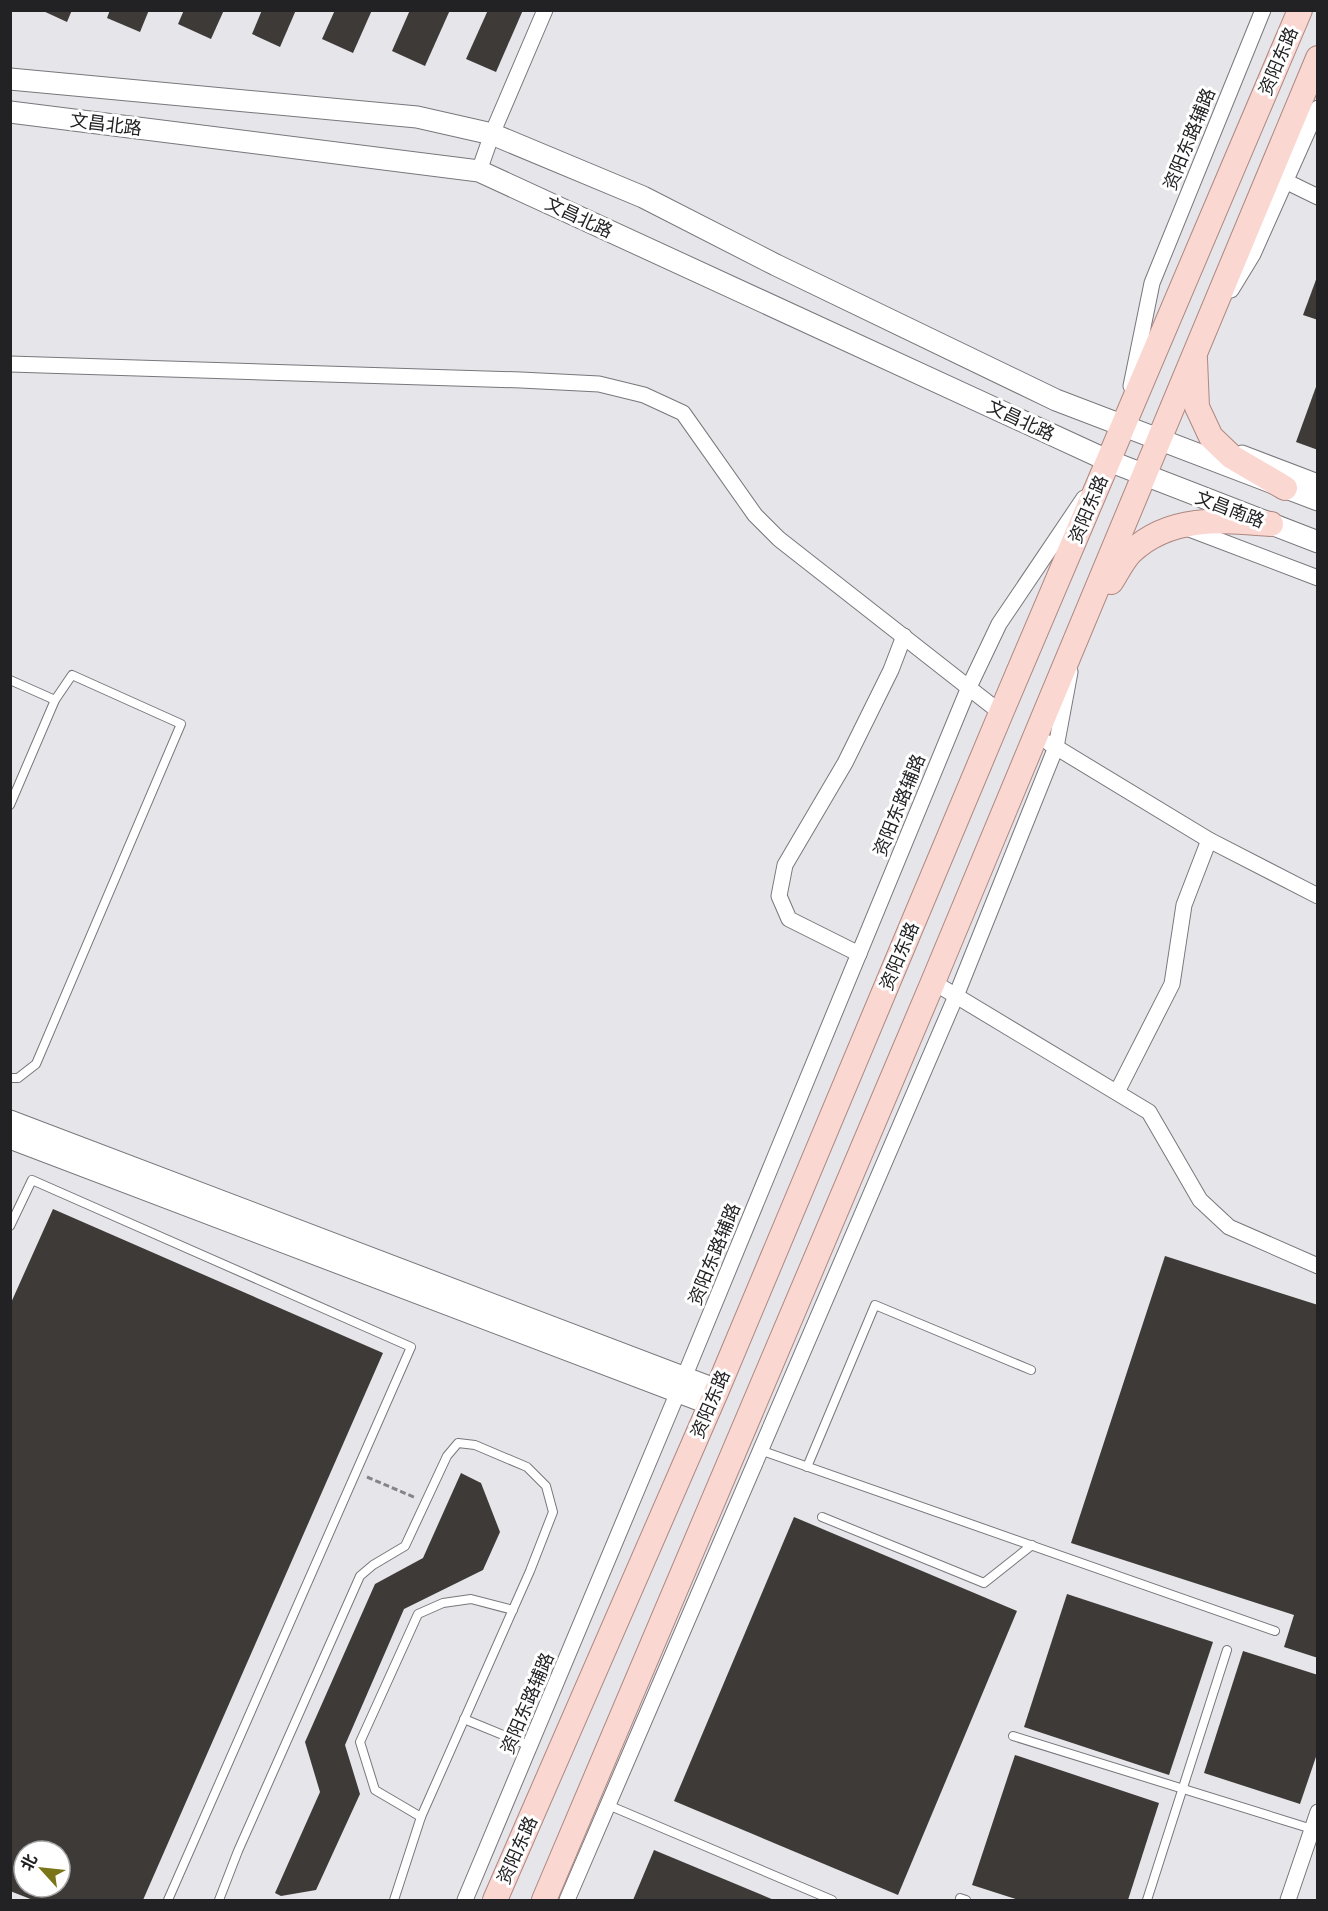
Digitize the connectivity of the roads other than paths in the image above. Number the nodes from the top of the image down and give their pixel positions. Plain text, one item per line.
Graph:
1 (545, 10) edge
2 (1263, 10) edge
3 (1300, 10) edge
4 (1317, 58) edge
5 (10, 79) edge
6 (1317, 108) edge
7 (10, 112) edge
8 (492, 134) junction
9 (479, 171) junction
10 (1277, 177) junction
11 (1317, 197) edge
12 (1194, 352) junction
13 (10, 364) edge
14 (1123, 427) junction
15 (1158, 439) junction
16 (1218, 444) junction
17 (1109, 460) junction
18 (1143, 476) junction
19 (1317, 482) edge
20 (1286, 488) junction
21 (1317, 500) edge
22 (1271, 524) junction
23 (1178, 525) junction
24 (1317, 542) edge
25 (1317, 578) edge
26 (1078, 632) junction
27 (904, 636) junction
28 (10, 680) edge
29 (969, 687) junction
30 (55, 700) junction
31 (1001, 713) junction
32 (1046, 741) junction
33 (10, 805) edge
34 (1209, 840) junction
35 (1317, 896) edge
36 (859, 954) junction
37 (933, 982) junction
38 (956, 996) junction
39 (10, 1078) edge
40 (1117, 1092) junction
41 (10, 1121) edge
42 (10, 1138) edge
43 (10, 1226) edge
44 (1317, 1266) edge
45 (1031, 1370) dead end
46 (681, 1385) junction
47 (713, 1397) junction
48 (749, 1446) junction
49 (807, 1467) junction
50 (822, 1517) dead end
51 (1032, 1545) junction
52 (513, 1610) junction
53 (1275, 1631) dead end
54 (1227, 1650) dead end
55 (464, 1719) junction
56 (1013, 1736) dead end
57 (530, 1746) junction
58 (557, 1757) junction
59 (1184, 1788) junction
60 (598, 1800) junction
61 (1317, 1812) edge
62 (421, 1816) junction
63 (1312, 1829) junction
64 (168, 1900) edge
65 (219, 1900) edge
66 (394, 1900) edge
67 (465, 1900) edge
68 (495, 1900) edge
69 (544, 1900) edge
70 (567, 1900) edge
71 (832, 1900) edge
72 (1147, 1900) edge
73 (1288, 1900) edge

1 - 8 street
2 - 14 street, 资阳东路辅路
3 - 14 main road, 资阳东路
4 - 10 main road, 资阳东路
5 - 8 main road
6 - 10 street
7 - 9 main road, 文昌北路
8 - 9 street
8 - 14 main road
9 - 17 main road, 文昌北路
10 - 11 street
10 - 12 main road, 资阳东路
12 - 15 main road, 资阳东路
12 - 16 main road
13 - 27 street
14 - 15 main road
14 - 17 main road, 资阳东路
15 - 18 main road, 资阳东路
15 - 20 main road
16 - 19 street
16 - 20 main road
17 - 18 main road, 文昌北路
17 - 29 street, 资阳东路辅路
17 - 31 main road, 资阳东路
18 - 22 main road, 文昌南路
18 - 26 main road, 资阳东路
20 - 21 main road
22 - 23 main road
22 - 24 main road, 文昌南路
23 - 25 street
23 - 26 main road
26 - 32 main road, 资阳东路
27 - 29 street
27 - 36 street
28 - 30 lane
29 - 31 street
29 - 36 street, 资阳东路辅路
30 - 33 lane
30 - 39 lane
31 - 47 main road, 资阳东路
32 - 34 street
32 - 37 main road, 资阳东路
32 - 38 street
34 - 35 street
34 - 40 street
36 - 46 street, 资阳东路辅路
37 - 38 street
37 - 48 main road, 资阳东路
38 - 40 street
38 - 48 street
40 - 44 street
41 - 46 main road
42 - 46 main road
43 - 64 lane
45 - 49 lane
46 - 47 main road
46 - 57 street, 资阳东路辅路
47 - 58 main road, 资阳东路
48 - 49 lane
48 - 60 main road, 资阳东路
49 - 51 lane
50 - 51 lane
51 - 53 lane
52 - 55 lane
52 - 62 lane
52 - 65 lane
54 - 59 lane
55 - 57 lane
55 - 62 lane
56 - 59 lane
57 - 58 street
57 - 67 street, 资阳东路辅路
58 - 68 main road, 资阳东路
59 - 63 lane
59 - 72 lane
60 - 69 main road, 资阳东路
60 - 70 street
60 - 71 lane
61 - 63 street
62 - 66 lane
63 - 73 street

